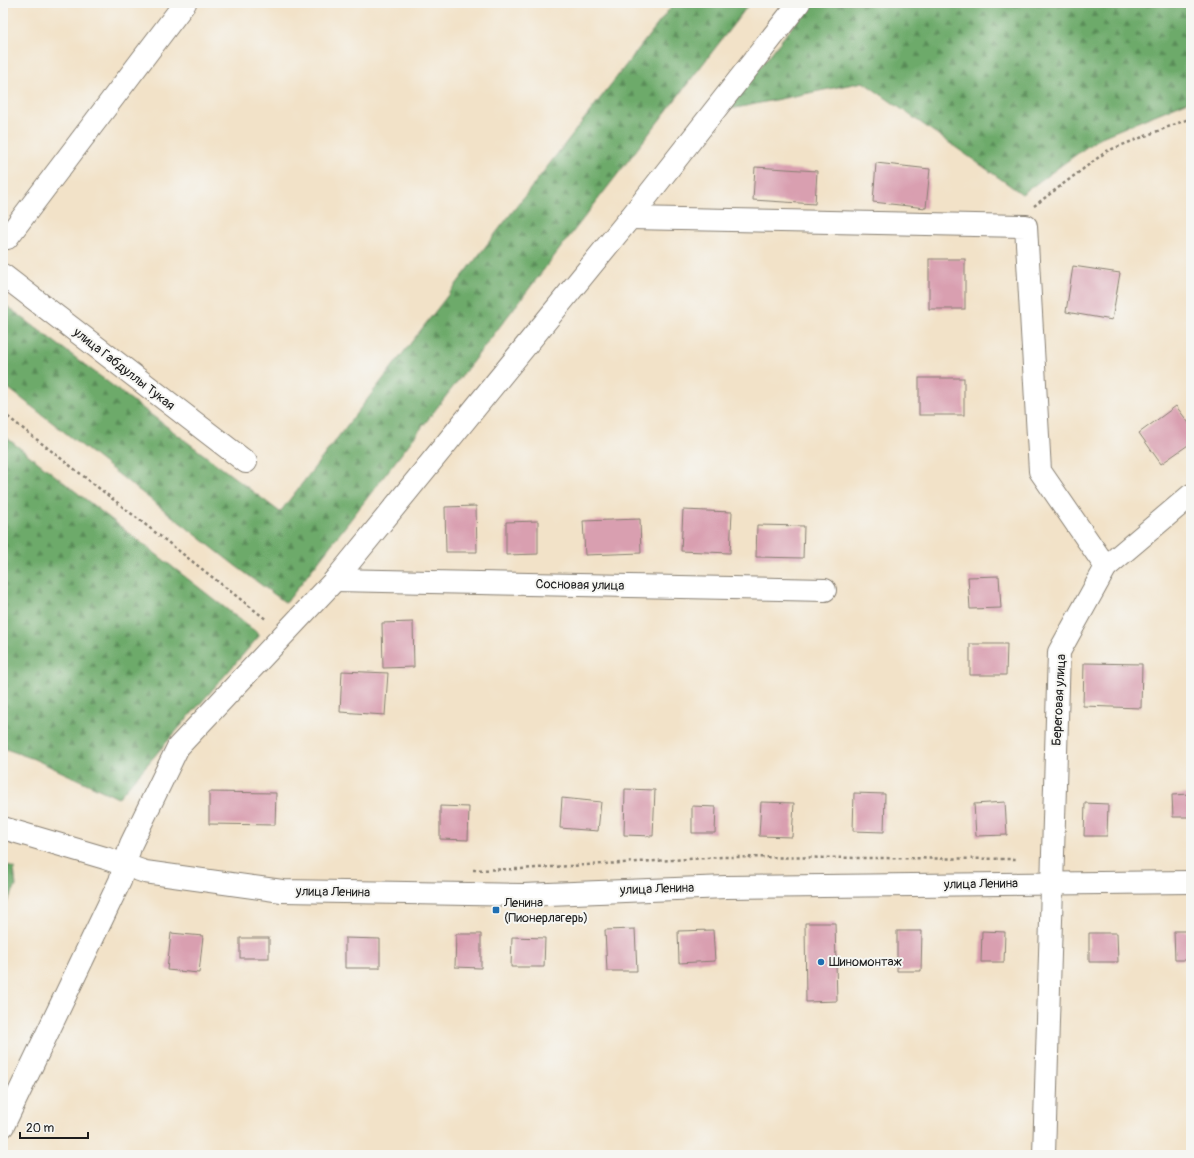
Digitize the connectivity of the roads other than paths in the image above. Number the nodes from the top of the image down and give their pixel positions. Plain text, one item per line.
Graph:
1 (185, 3) edge
2 (799, 3) edge
3 (630, 218) junction
4 (7, 238) dead end
5 (3, 275) edge
6 (246, 462) dead end
7 (1191, 495) edge
8 (1106, 566) junction
9 (335, 580) junction
10 (825, 590) dead end
11 (3, 828) edge
12 (125, 866) junction
13 (1191, 882) edge
14 (1053, 884) junction
15 (3, 1126) edge
16 (1044, 1155) edge

1 - 4 street
2 - 3 street
3 - 8 street
3 - 9 street
5 - 6 street, улица Габдуллы Тукая
7 - 8 street, Береговая улица
8 - 14 street, Береговая улица
9 - 10 street, Сосновая улица
9 - 12 street
11 - 12 street, улица Ленина
12 - 14 street, улица Ленина
12 - 15 street
13 - 14 street, улица Ленина
14 - 16 street, Береговая улица

